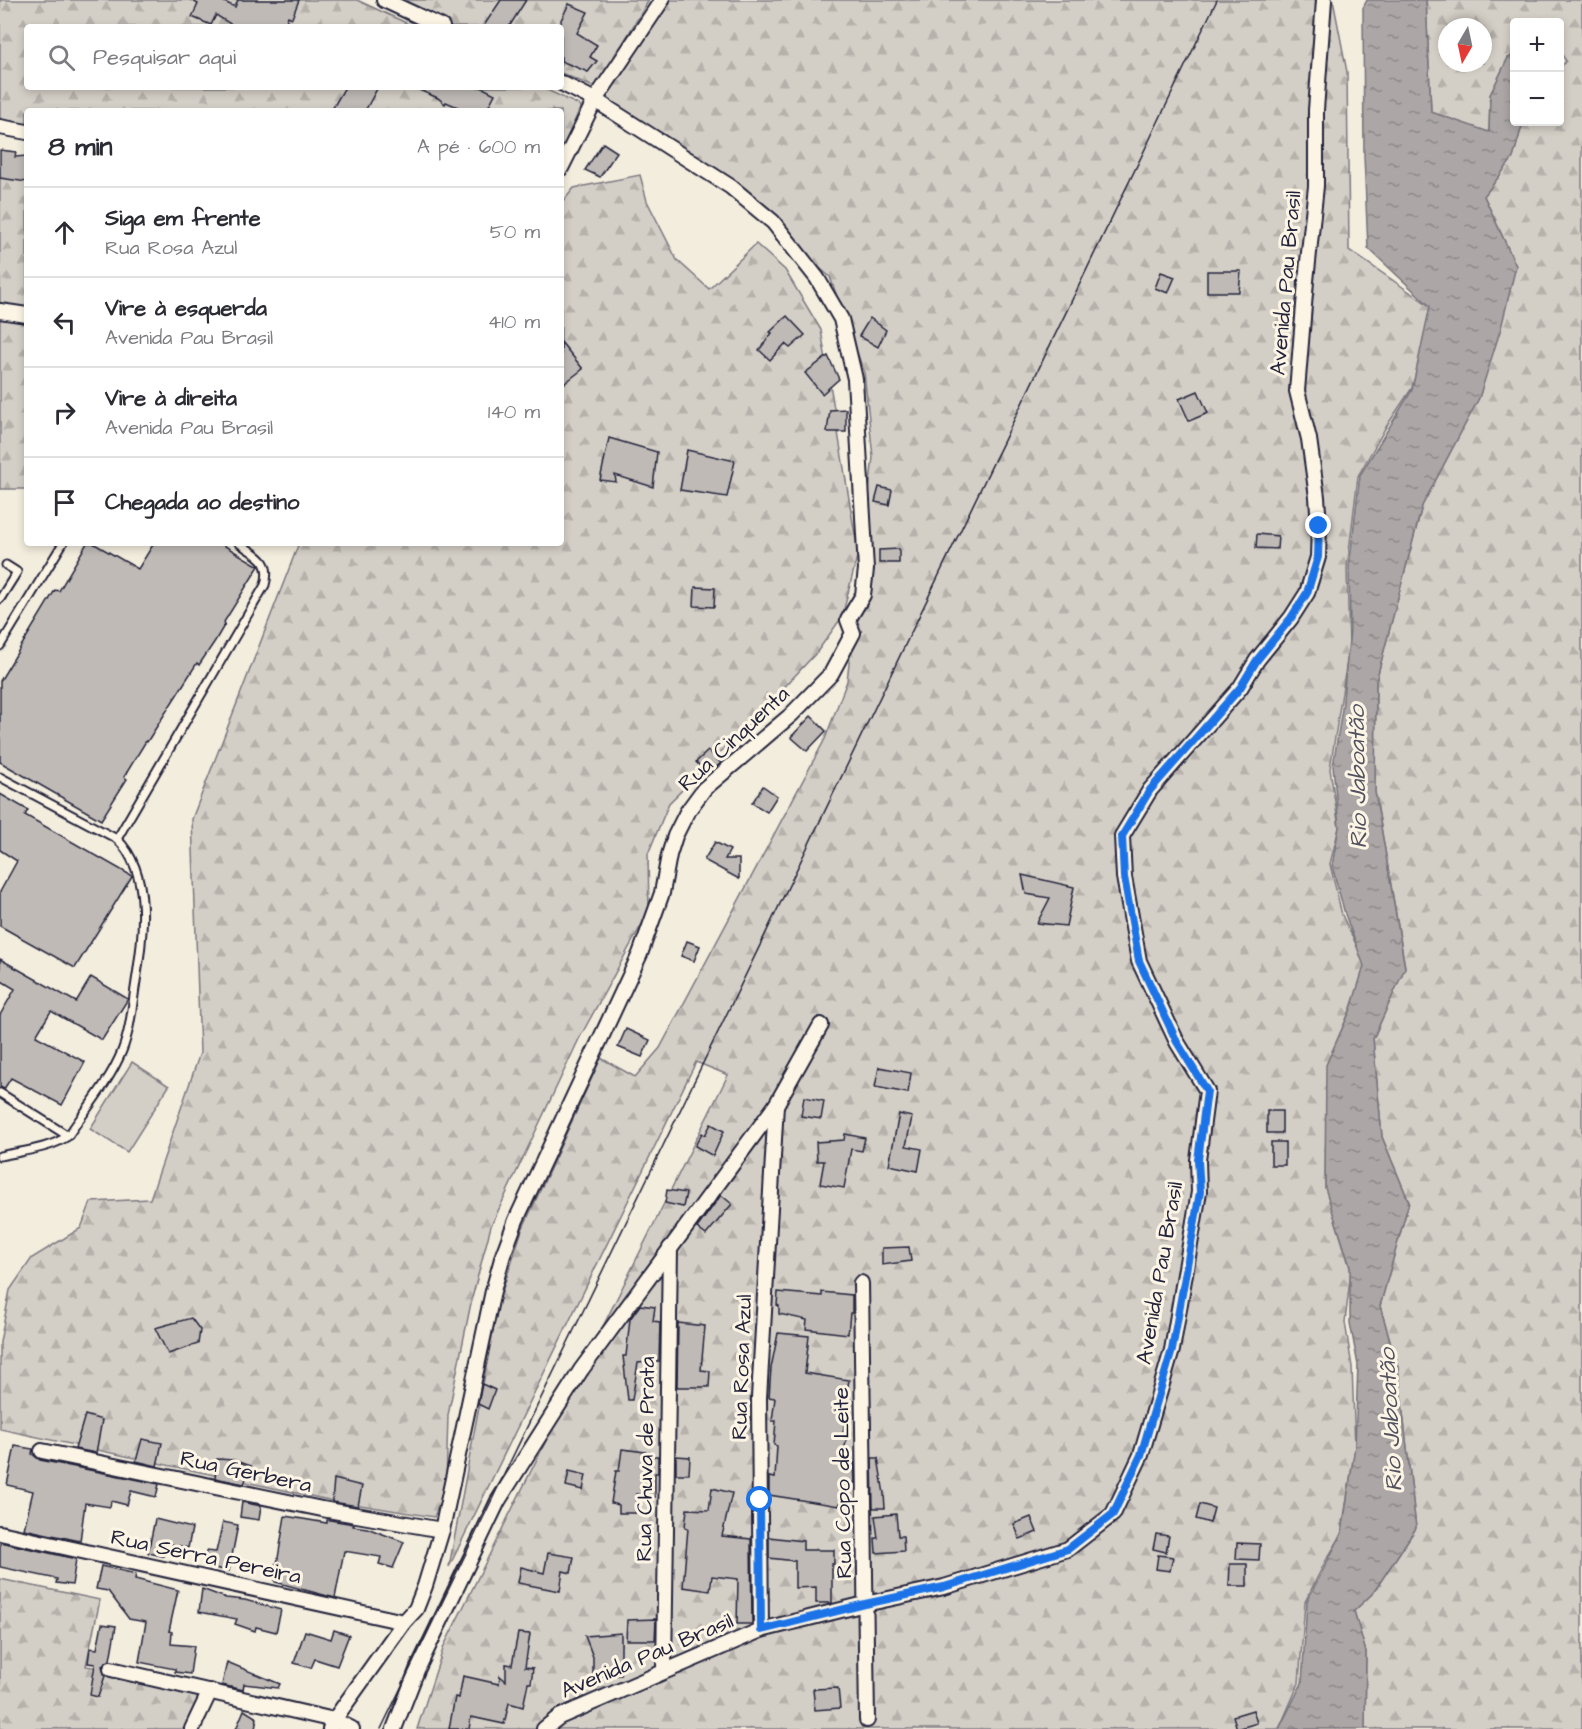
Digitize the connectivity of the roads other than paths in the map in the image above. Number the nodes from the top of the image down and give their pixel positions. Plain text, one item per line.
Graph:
1 (384, 0) edge
2 (662, 0) edge
3 (1324, 0) edge
4 (436, 24) edge
5 (564, 84) edge
6 (595, 100) junction
7 (0, 127) edge
8 (24, 131) edge
9 (564, 162) edge
10 (0, 311) edge
11 (24, 315) edge
12 (61, 546) edge
13 (243, 546) edge
14 (6, 565) dead end
15 (0, 599) edge
16 (0, 645) edge
17 (0, 777) edge
18 (117, 839) junction
19 (821, 1025) dead end
20 (0, 1093) edge
21 (776, 1105) junction
22 (68, 1136) junction
23 (0, 1156) edge
24 (670, 1248) junction
25 (861, 1282) dead end
26 (42, 1451) dead end
27 (442, 1530) junction
28 (0, 1533) edge
29 (865, 1604) junction
30 (404, 1622) junction
31 (761, 1630) junction
32 (111, 1669) dead end
33 (664, 1670) junction
34 (210, 1691) junction
35 (867, 1720) dead end
36 (332, 1725) edge
37 (192, 1729) edge
38 (352, 1729) edge
39 (394, 1729) edge
40 (544, 1729) edge

1 - 4 street
2 - 6 street
3 - 29 street, Avenida Pau Brasil
5 - 6 street
6 - 9 street
6 - 27 street, Rua Cinquenta
7 - 8 street
10 - 11 street
12 - 16 lane
13 - 18 lane
14 - 15 lane
17 - 18 lane
18 - 22 lane
19 - 21 street
20 - 22 lane
21 - 24 street
21 - 31 street, Rua Rosa Azul
22 - 23 lane
24 - 33 street, Rua Chuva de Prata
24 - 39 street
25 - 29 street, Rua Copo de Leite
26 - 27 street, Rua Gerbera
27 - 30 street, Rua Cinquenta
28 - 30 street, Rua Serra Pereira
29 - 31 street, Avenida Pau Brasil
29 - 35 street, Rua Copo de Leite
30 - 36 street, Rua Cinquenta
31 - 33 street, Avenida Pau Brasil
32 - 34 street
33 - 40 street, Avenida Pau Brasil
34 - 36 street
34 - 37 street
36 - 38 street

